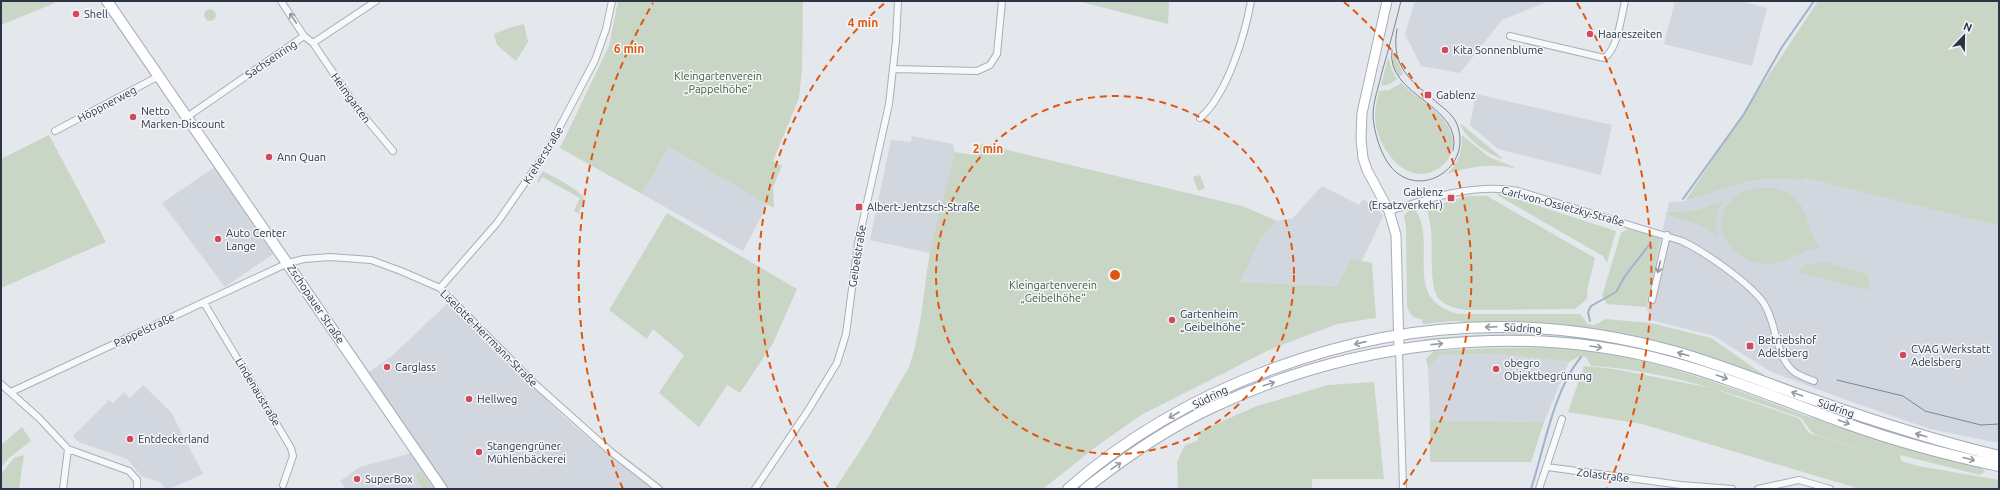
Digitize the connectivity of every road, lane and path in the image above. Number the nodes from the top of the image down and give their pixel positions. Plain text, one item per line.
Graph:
1 (107, 1) edge
2 (281, 1) edge
3 (376, 1) edge
4 (612, 1) edge
5 (898, 1) edge
6 (1002, 1) edge
7 (1251, 1) edge
8 (1387, 1) edge
9 (1625, 1) edge
10 (304, 36) junction
11 (1510, 36) dead end
12 (313, 42) junction
13 (894, 69) junction
14 (159, 76) junction
15 (188, 117) junction
16 (1200, 118) dead end
17 (55, 131) dead end
18 (393, 151) dead end
19 (1389, 211) junction
20 (1667, 235) junction
21 (288, 263) junction
22 (440, 288) junction
23 (1652, 300) dead end
24 (204, 303) junction
25 (1399, 336) junction
26 (1399, 350) junction
27 (1814, 381) dead end
28 (1, 384) edge
29 (11, 392) junction
30 (1562, 419) dead end
31 (68, 449) junction
32 (1999, 456) edge
33 (1999, 466) edge
34 (1547, 467) junction
35 (283, 485) dead end
36 (63, 489) edge
37 (137, 489) edge
38 (442, 489) edge
39 (659, 489) edge
40 (755, 489) edge
41 (1068, 489) edge
42 (1085, 489) edge
43 (1403, 489) edge
44 (1539, 489) edge
45 (1732, 489) edge
46 (1758, 489) edge
47 (1830, 489) edge

1 - 14 main road, Zschopauer Straße
10 -> 2 street
3 - 12 street, Sachsenring
4 - 22 street, Kreherstraße
5 - 13 street, Geibelstraße
6 - 13 street
7 - 16 street
8 - 19 street
9 - 11 street
10 - 12 street, Sachsenring
10 - 15 street, Sachsenring
12 - 18 street, Heimgarten
13 - 40 street, Geibelstraße
14 - 15 main road, Zschopauer Straße
14 - 17 street, Höppnerweg
15 - 21 main road, Zschopauer Straße
19 - 20 street, Carl-von-Ossietzky-Straße
19 - 25 street
20 -> 23 street
20 - 27 street, Carl-von-Ossietzky-Straße
21 - 22 street, Liselotte-Herrmann-Straße
21 - 24 street, Pappelstraße
21 - 38 main road, Zschopauer Straße
22 - 39 street, Liselotte-Herrmann-Straße
24 - 29 street, Pappelstraße
24 - 35 street, Lindenaustraße
25 - 26 street
32 -> 25 main road, Südring
25 -> 41 main road, Südring
26 -> 33 main road, Südring
42 -> 26 main road, Südring
26 - 43 street
28 - 29 street
29 - 31 street
30 - 34 street
31 - 36 street
31 - 37 street
34 - 44 street
34 - 45 street, Zolastraße
46 - 47 street

